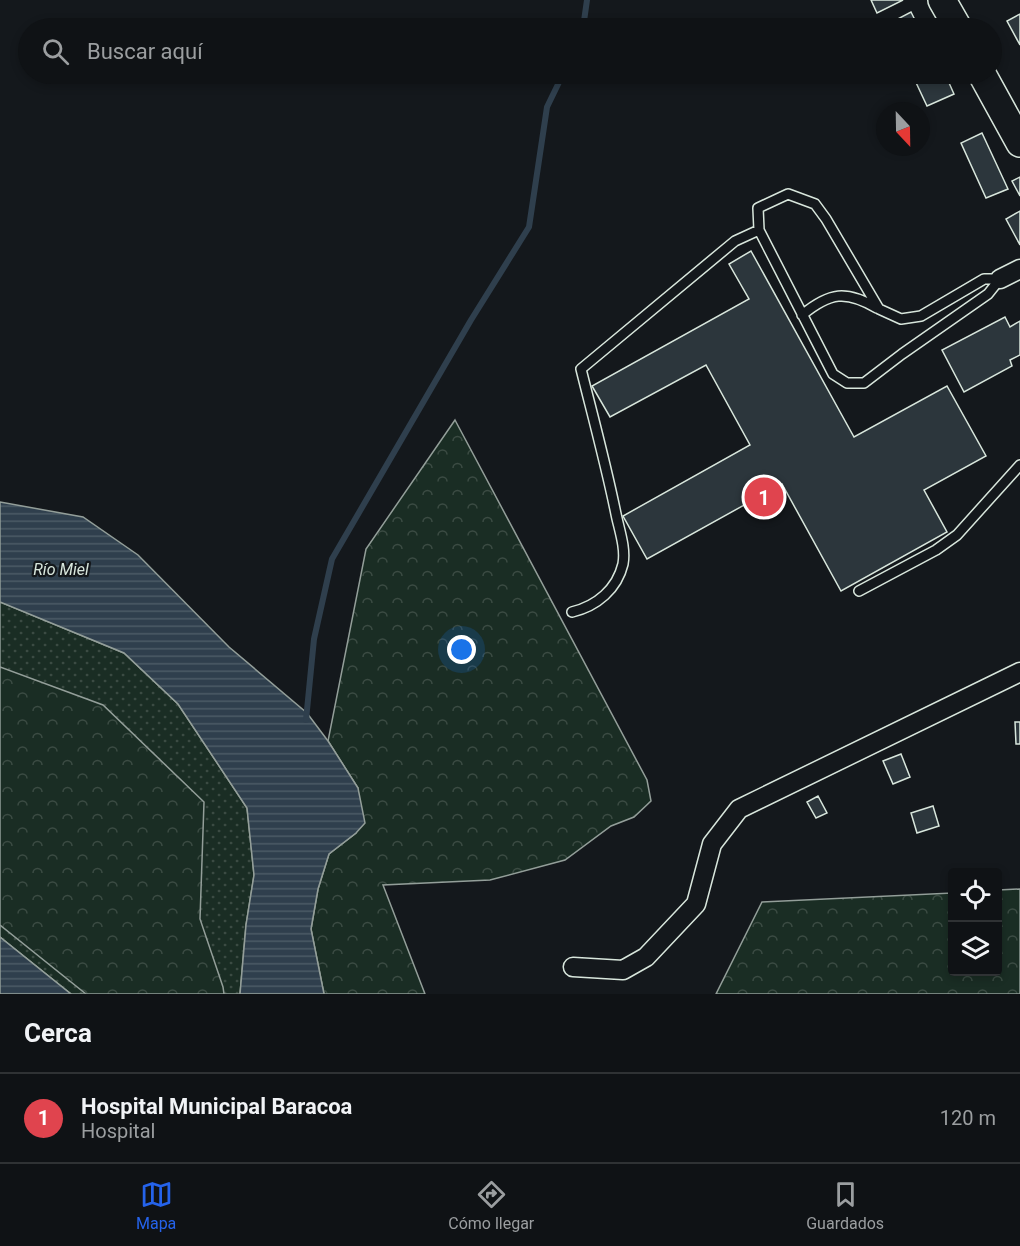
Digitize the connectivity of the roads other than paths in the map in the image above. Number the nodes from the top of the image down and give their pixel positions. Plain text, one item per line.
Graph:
1 (942, 0) edge
2 (952, 18) edge
3 (988, 84) edge
4 (1020, 143) edge
5 (759, 230) junction
6 (1019, 272) edge
7 (1000, 279) junction
8 (879, 309) junction
9 (802, 315) junction
10 (1020, 465) edge
11 (859, 591) dead end
12 (572, 612) dead end
13 (1020, 672) edge
14 (573, 967) dead end

1 - 2 main road
3 - 4 main road
5 - 8 lane
5 - 9 lane
5 - 12 lane
6 - 7 street
7 - 8 lane
7 - 9 lane
8 - 9 lane
10 - 11 lane
13 - 14 street

